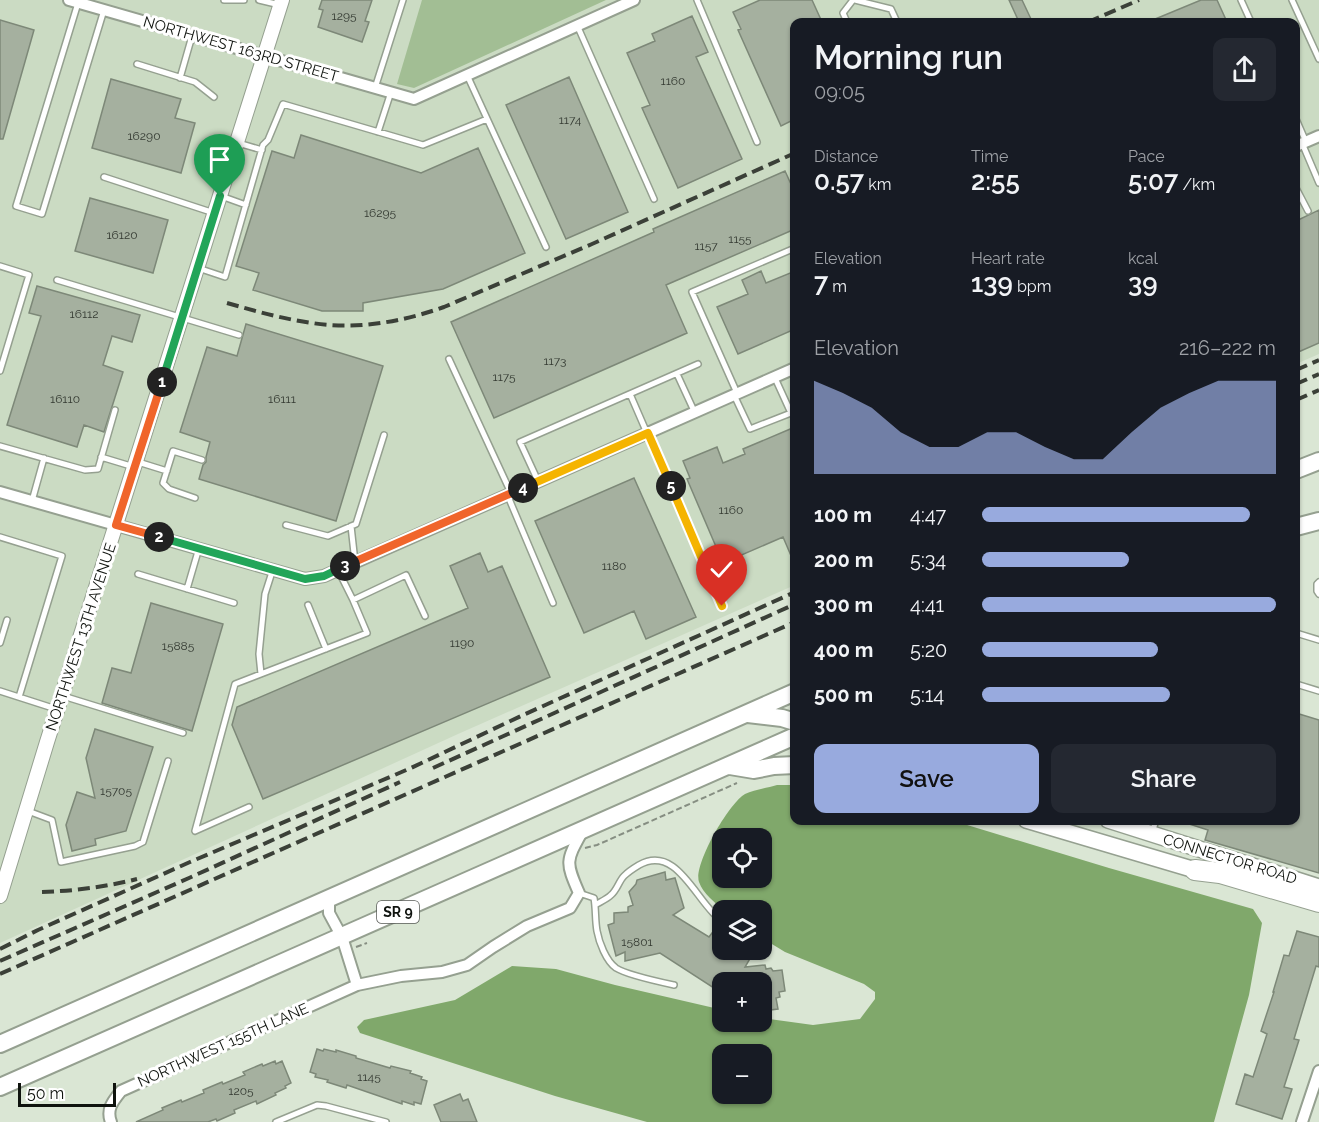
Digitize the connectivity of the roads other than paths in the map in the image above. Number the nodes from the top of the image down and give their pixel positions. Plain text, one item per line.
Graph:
1 (224, 0) edge
2 (244, 0) edge
3 (259, 0) edge
4 (404, 0) edge
5 (634, 0) edge
6 (697, 0) edge
7 (854, 0) edge
8 (1241, 0) edge
9 (1292, 0) edge
10 (73, 1) edge
11 (281, 3) edge
12 (104, 10) junction
13 (846, 18) edge
14 (895, 18) edge
15 (1249, 18) edge
16 (577, 26) junction
17 (193, 35) junction
18 (265, 56) junction
19 (1319, 59) edge
20 (136, 64) dead end
21 (467, 75) junction
22 (180, 78) junction
23 (375, 88) junction
24 (391, 92) junction
25 (214, 97) dead end
26 (487, 119) junction
27 (378, 132) junction
28 (1319, 136) edge
29 (758, 142) dead end
30 (238, 143) junction
31 (1301, 144) edge
32 (262, 150) junction
33 (104, 177) dead end
34 (1319, 183) edge
35 (220, 196) junction
36 (1300, 196) edge
37 (654, 199) dead end
38 (246, 205) junction
39 (1308, 211) dead end
40 (215, 213) junction
41 (546, 247) dead end
42 (790, 250) edge
43 (0, 266) edge
44 (198, 268) junction
45 (57, 279) dead end
46 (182, 317) junction
47 (239, 335) dead end
48 (449, 359) dead end
49 (698, 364) dead end
50 (790, 370) edge
51 (0, 371) edge
52 (677, 374) junction
53 (775, 377) junction
54 (630, 394) junction
55 (736, 394) junction
56 (115, 410) dead end
57 (790, 411) edge
58 (695, 413) junction
59 (790, 413) edge
60 (648, 433) junction
61 (384, 435) dead end
62 (0, 446) edge
63 (101, 457) junction
64 (44, 458) junction
65 (202, 460) dead end
66 (1319, 460) edge
67 (135, 464) junction
68 (1300, 468) edge
69 (167, 471) junction
70 (538, 481) junction
71 (0, 492) edge
72 (509, 494) junction
73 (195, 498) dead end
74 (32, 501) junction
75 (1319, 521) edge
76 (116, 525) junction
77 (286, 525) dead end
78 (351, 526) junction
79 (1300, 526) edge
80 (0, 537) edge
81 (199, 549) junction
82 (355, 562) junction
83 (273, 570) junction
84 (338, 570) junction
85 (138, 574) dead end
86 (1319, 582) edge
87 (187, 589) junction
88 (1319, 594) edge
89 (353, 600) junction
90 (234, 603) dead end
91 (553, 603) dead end
92 (308, 605) dead end
93 (722, 606) dead end
94 (425, 616) dead end
95 (7, 620) dead end
96 (1300, 634) edge
97 (1319, 640) edge
98 (0, 643) edge
99 (326, 649) junction
100 (261, 674) junction
101 (1300, 685) edge
102 (0, 691) edge
103 (1319, 691) edge
104 (790, 694) edge
105 (19, 697) junction
106 (60, 703) junction
107 (747, 713) junction
108 (790, 720) edge
109 (183, 733) dead end
110 (790, 738) edge
111 (168, 761) dead end
112 (790, 765) edge
113 (729, 766) junction
114 (249, 807) dead end
115 (26, 811) junction
116 (1043, 825) edge
117 (1128, 825) edge
118 (1134, 825) edge
119 (1154, 828) edge
120 (583, 830) junction
121 (1120, 848) junction
122 (1147, 855) junction
123 (5, 864) edge
124 (1195, 870) junction
125 (1319, 886) edge
126 (0, 896) edge
127 (577, 897) junction
128 (329, 898) junction
129 (1319, 902) edge
130 (596, 905) junction
131 (712, 912) edge
132 (1319, 912) edge
133 (342, 937) junction
134 (357, 985) junction
135 (674, 985) dead end
136 (0, 1044) edge
137 (1319, 1071) edge
138 (0, 1087) edge
139 (372, 1118) junction
140 (111, 1122) edge
141 (276, 1122) edge
142 (364, 1122) edge
143 (386, 1122) edge
144 (1302, 1122) edge

1 - 2 lane
3 - 11 lane
4 - 23 lane
5 - 16 street
6 - 29 lane
7 - 13 lane
7 - 14 lane
8 - 15 lane
9 - 19 lane
10 - 12 street, NORTHWEST 163RD STREET
10 - 12 lane
11 - 18 street, NORTHWEST 13TH AVENUE
12 - 17 street, NORTHWEST 163RD STREET
16 - 21 street
16 - 37 lane
17 - 18 street, NORTHWEST 163RD STREET
17 - 22 lane
18 - 23 street, NORTHWEST 163RD STREET
18 - 30 street, NORTHWEST 13TH AVENUE
20 - 22 lane
21 - 24 street, NORTHWEST 163RD STREET
21 - 26 lane
22 - 25 lane
23 - 24 street, NORTHWEST 163RD STREET
24 - 27 lane
26 - 27 lane
26 - 41 lane
27 - 32 lane
28 - 31 street
30 - 32 lane
30 - 35 street, NORTHWEST 13TH AVENUE
31 - 34 lane
32 - 38 lane
33 - 40 lane
35 - 38 lane
35 - 40 street, NORTHWEST 13TH AVENUE
36 - 39 lane
38 - 44 lane
40 - 44 street, NORTHWEST 13TH AVENUE
42 - 55 lane
43 - 51 lane
44 - 46 street, NORTHWEST 13TH AVENUE
45 - 46 lane
46 - 47 lane
46 - 67 street, NORTHWEST 13TH AVENUE
48 - 72 lane
49 - 52 lane
50 - 53 street
52 - 54 lane
52 - 58 lane
53 - 55 street
53 - 57 lane
54 - 60 lane
54 - 70 lane
55 - 58 street
55 - 59 lane
56 - 63 lane
58 - 60 street
60 - 70 street
60 - 93 lane
61 - 78 lane
62 - 64 lane
63 - 64 lane
63 - 67 lane
64 - 74 lane
65 - 69 lane
66 - 68 main road
67 - 69 lane
67 - 76 street, NORTHWEST 13TH AVENUE
69 - 73 lane
70 - 72 street
71 - 74 street
72 - 82 street
72 - 91 lane
74 - 76 street
75 - 79 main road
76 - 81 street
76 - 106 street, NORTHWEST 13TH AVENUE
77 - 78 lane
78 - 82 lane
80 - 105 lane
81 - 83 street
81 - 87 lane
82 - 84 street
83 - 84 street
83 - 100 lane
84 - 89 lane
85 - 87 lane
86 - 88 lane
87 - 90 lane
89 - 94 lane
89 - 99 lane
92 - 99 lane
95 - 98 lane
96 - 97 lane
99 - 100 lane
100 - 114 lane
101 - 103 lane
102 - 105 lane
104 - 107 main road, SR 9
105 - 106 lane
106 - 109 lane
106 - 115 street, NORTHWEST 13TH AVENUE
107 - 108 main road
107 - 128 main road, SR 9
110 - 113 main road, SR 9
111 - 115 lane
112 - 113 main road
113 - 120 main road, SR 9
115 - 123 street, NORTHWEST 13TH AVENUE
116 - 121 main road, CONNECTOR ROAD
117 - 121 street
118 - 119 main road, CONNECTOR ROAD
119 - 122 street
119 - 125 main road, CONNECTOR ROAD
120 - 127 street
120 - 133 main road, SR 9
121 - 122 main road, CONNECTOR ROAD
122 - 124 main road, CONNECTOR ROAD
123 - 126 street, NORTHWEST 13TH AVENUE
124 - 129 highway
124 - 132 main road
127 - 130 lane
127 - 134 street, NORTHWEST 155TH LANE
128 - 133 street
128 - 136 main road, SR 9
130 - 131 lane
130 - 135 lane
133 - 134 street
133 - 138 main road, SR 9
134 - 140 street, NORTHWEST 155TH LANE
137 - 144 street
139 - 141 lane
139 - 142 lane
139 - 143 lane

